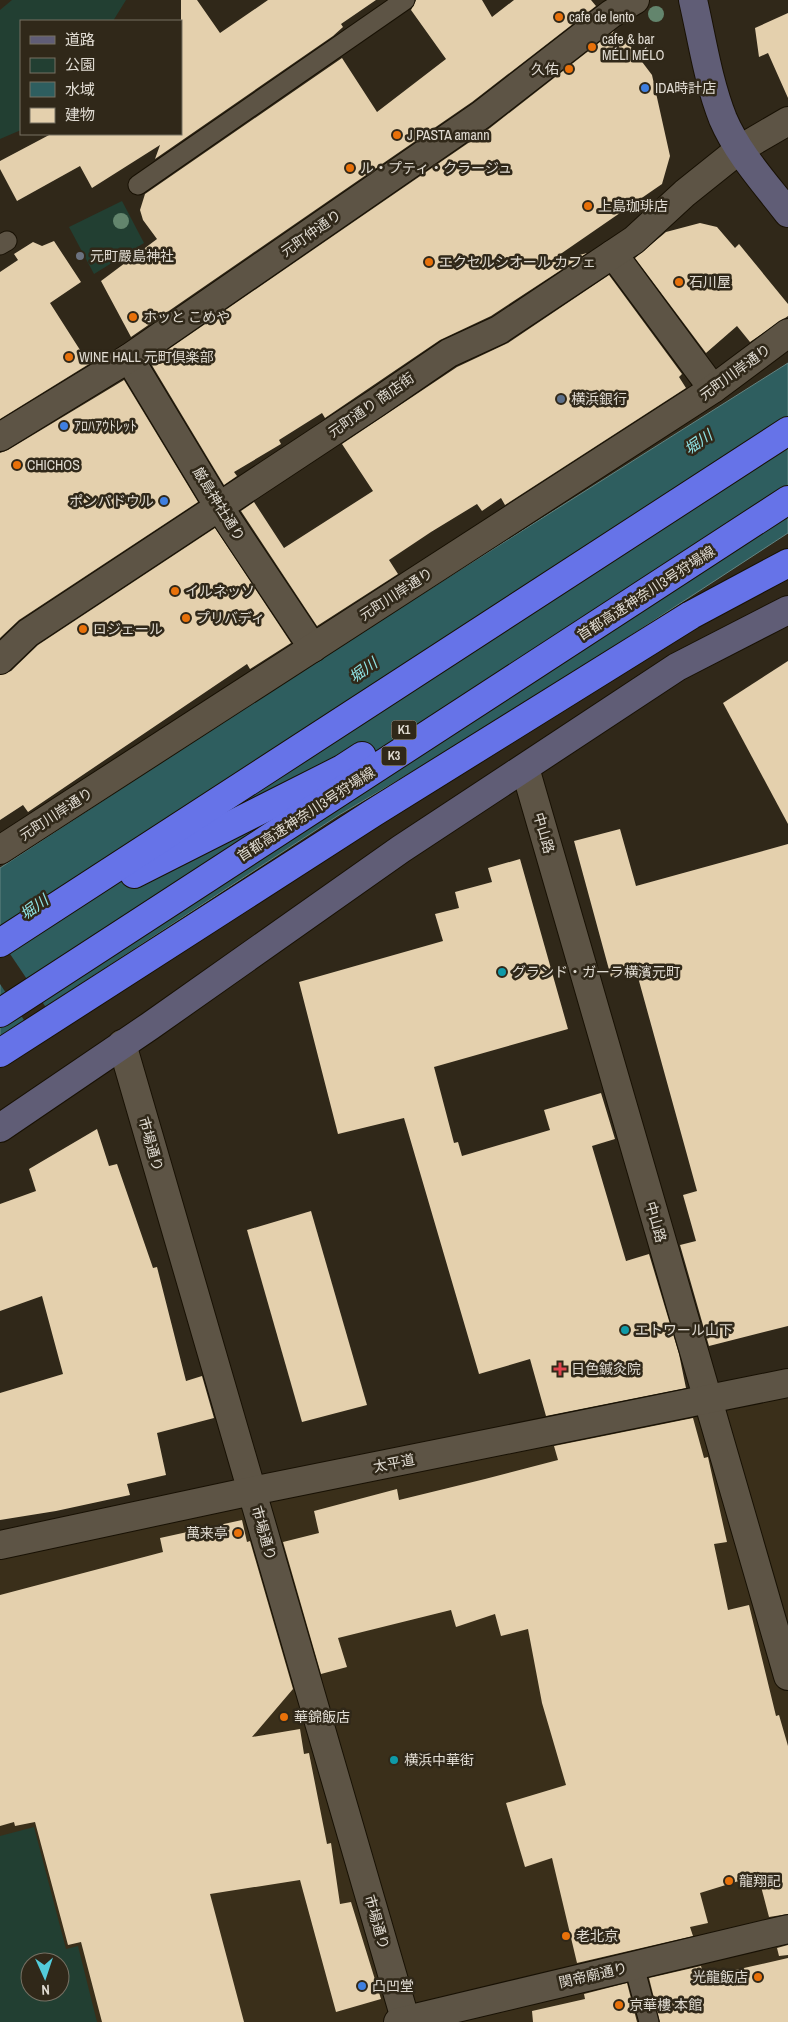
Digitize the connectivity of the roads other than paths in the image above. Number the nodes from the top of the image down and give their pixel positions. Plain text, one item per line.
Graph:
1 (405, 0) edge
2 (635, 0) edge
3 (693, 0) edge
4 (608, 7) edge
5 (788, 121) edge
6 (740, 149) junction
7 (138, 185) dead end
8 (788, 213) edge
9 (613, 254) junction
10 (788, 333) edge
11 (129, 358) junction
12 (713, 389) junction
13 (788, 431) edge
14 (0, 437) edge
15 (788, 500) edge
16 (219, 507) junction
17 (788, 510) edge
18 (788, 563) edge
19 (788, 610) edge
20 (313, 648) junction
21 (0, 660) edge
22 (525, 768) junction
23 (0, 850) edge
24 (6, 939) edge
25 (0, 1013) edge
26 (122, 1044) junction
27 (0, 1053) edge
28 (0, 1128) edge
29 (788, 1383) edge
30 (708, 1400) junction
31 (252, 1491) junction
32 (0, 1545) edge
33 (788, 1676) edge
34 (788, 1929) edge
35 (634, 1966) junction
36 (404, 2021) edge
37 (649, 2022) edge

1 - 7 lane
2 - 4 street, 元町仲通り
3 - 6 street
4 - 11 street, 元町仲通り
5 - 6 street, 元町通り 商店街
6 - 8 street
6 - 9 street, 元町通り 商店街
9 - 12 street
9 - 16 street, 元町通り 商店街
10 - 12 street, 元町川岸通り
11 - 14 street, 元町仲通り
11 - 16 street, 厳島神社通り
12 - 20 street, 元町川岸通り
13 - 24 highway
15 - 25 highway, 首都高速神奈川3号狩場線 / K3
16 - 20 street, 厳島神社通り
16 - 21 street, 元町通り 商店街
17 - 24 highway, K1
18 - 27 highway
19 - 22 street
20 - 23 street, 元町川岸通り
22 - 26 street
22 - 30 street, 中山路
26 - 28 street
26 - 31 street, 市場通り
29 - 30 street, 太平道
30 - 31 street, 太平道
30 - 33 street, 中山路
31 - 32 street, 太平道
31 - 36 street, 市場通り
34 - 35 street, 関帝廟通り
35 - 36 street, 関帝廟通り
35 - 37 lane

